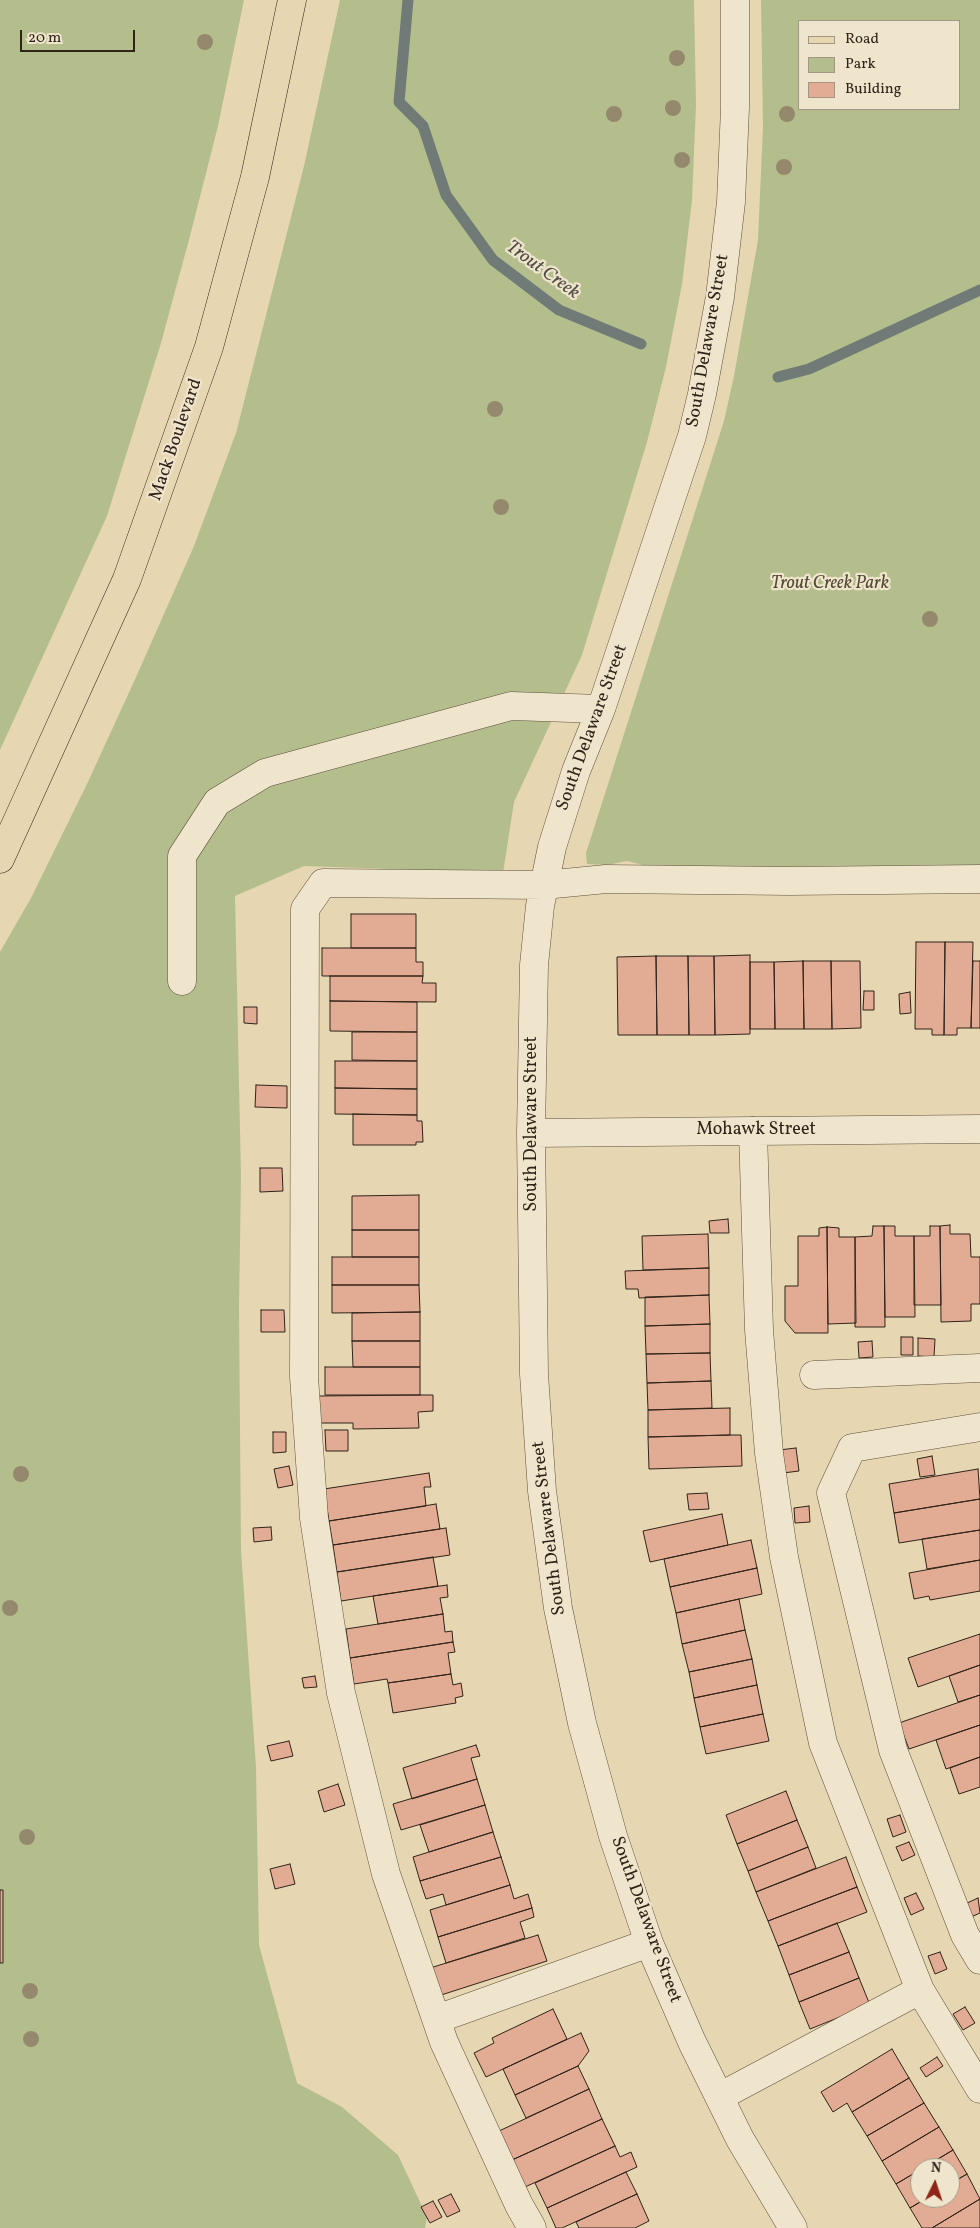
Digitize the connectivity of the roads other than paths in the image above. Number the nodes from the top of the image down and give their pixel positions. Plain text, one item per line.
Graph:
1 (292, 0) edge
2 (735, 0) edge
3 (601, 709) junction
4 (0, 859) edge
5 (980, 879) edge
6 (544, 885) junction
7 (182, 981) dead end
8 (980, 1130) edge
9 (753, 1131) junction
10 (532, 1133) junction
11 (980, 1368) edge
12 (814, 1375) dead end
13 (980, 1427) edge
14 (649, 1942) junction
15 (980, 1960) edge
16 (920, 1990) junction
17 (437, 2019) junction
18 (980, 2089) edge
19 (719, 2097) junction
20 (532, 2228) edge
21 (793, 2228) edge

1 - 4 main road, Mack Boulevard
2 - 3 street, South Delaware Street
3 - 6 street, South Delaware Street
3 - 7 street
5 - 6 street
6 - 10 street, South Delaware Street
6 - 17 street
8 - 9 street, Mohawk Street
9 - 10 street, Mohawk Street
9 - 16 street
10 - 14 street, South Delaware Street
11 - 12 street
13 - 15 street
14 - 17 street
14 - 19 street, South Delaware Street
16 - 18 street
16 - 19 street
17 - 20 street
19 - 21 street, South Delaware Street

